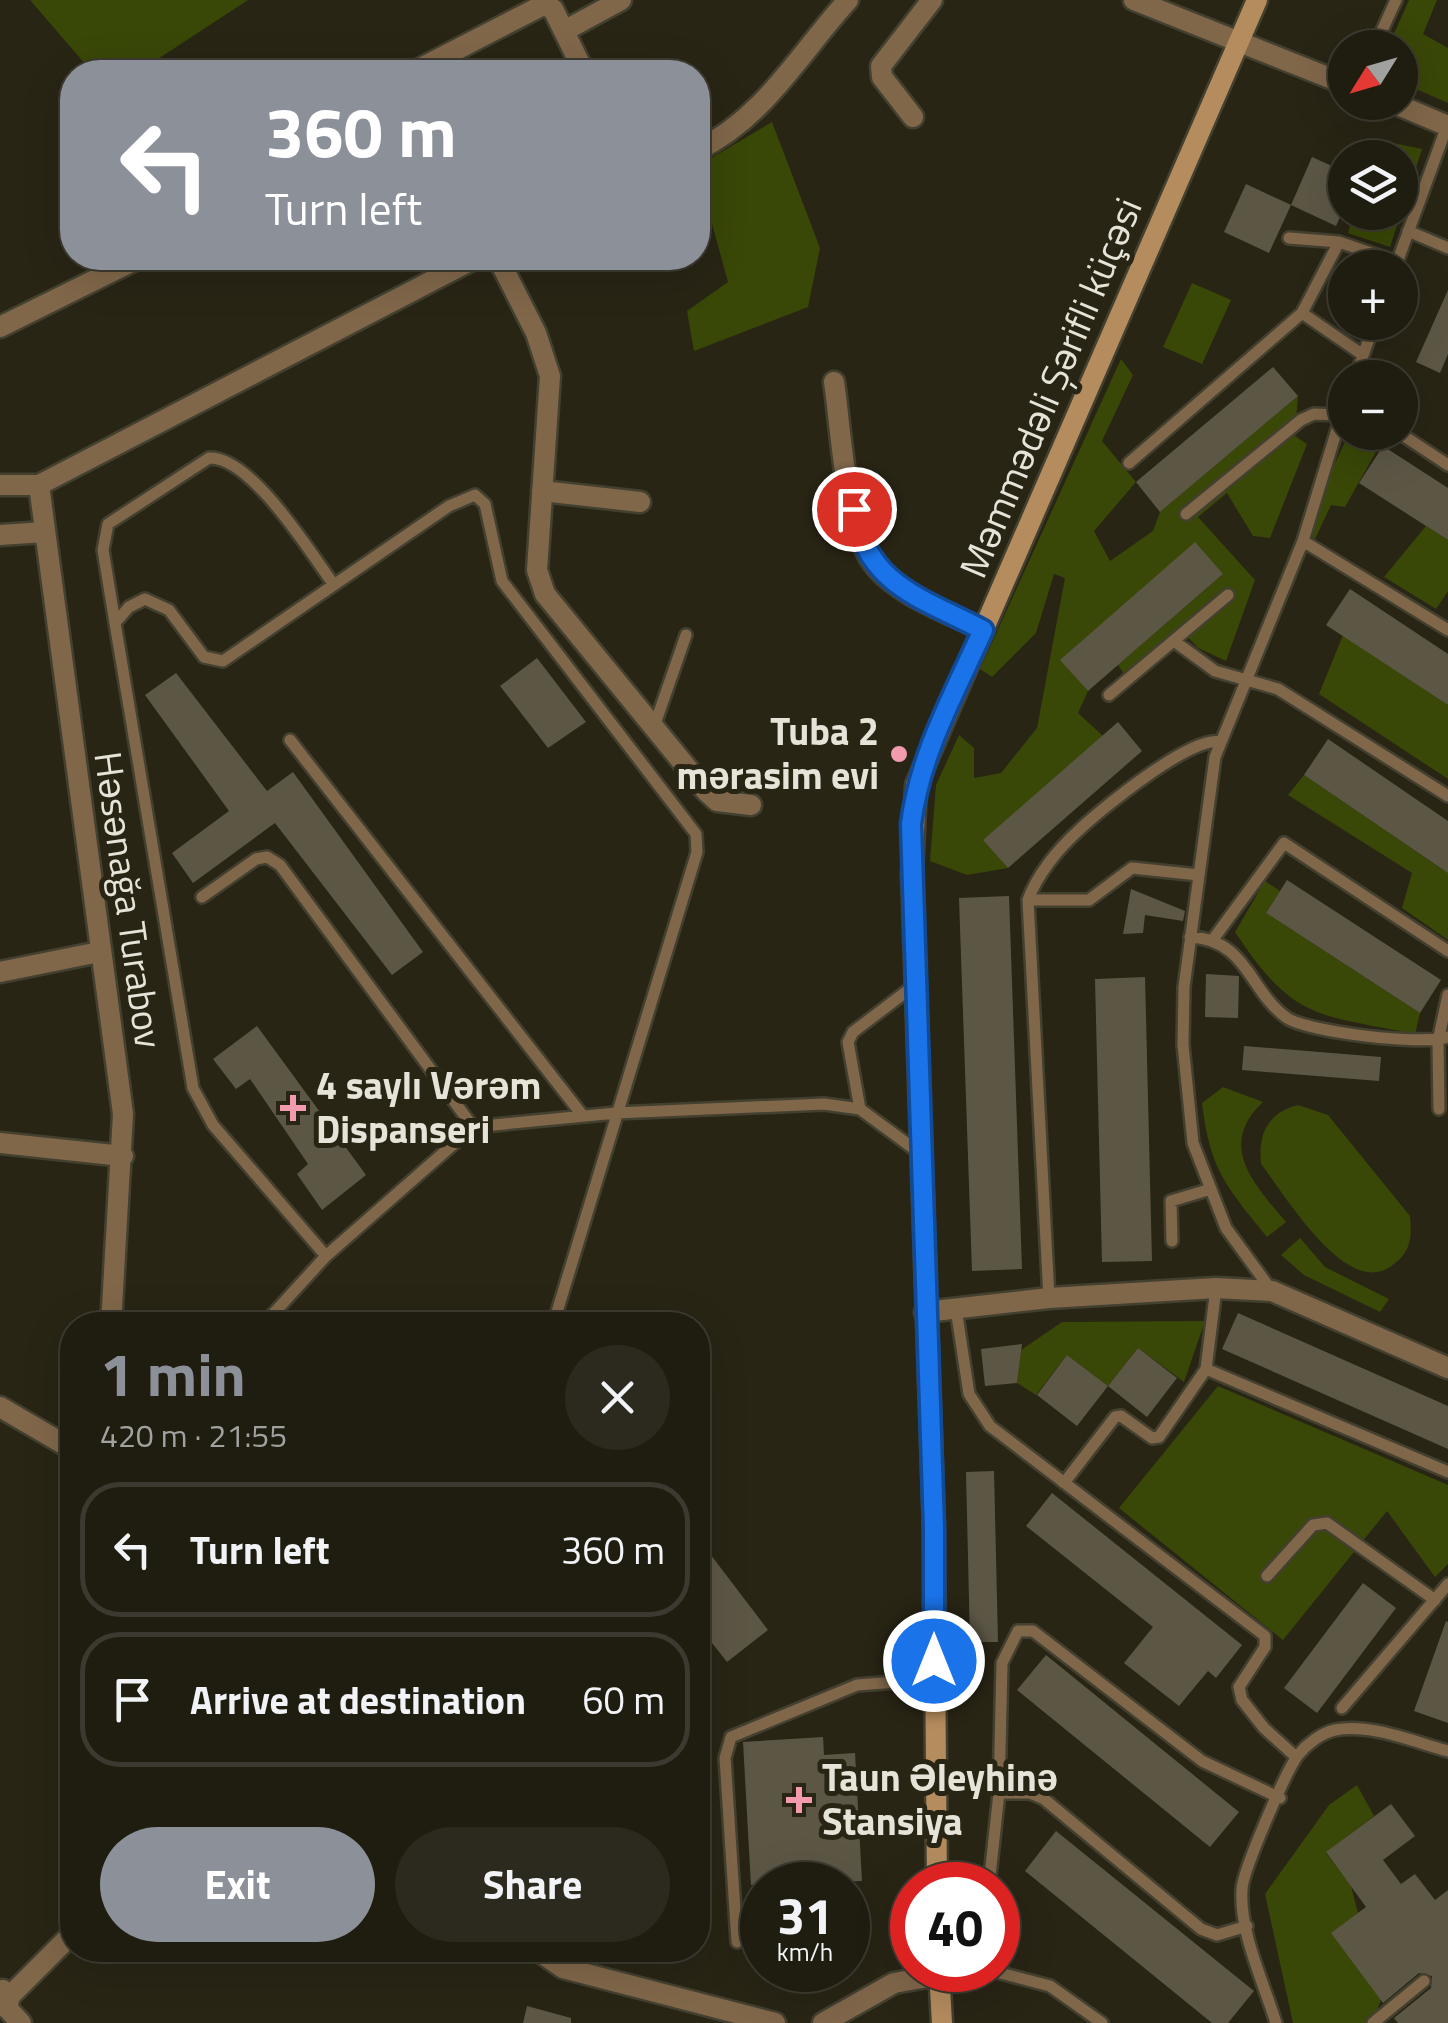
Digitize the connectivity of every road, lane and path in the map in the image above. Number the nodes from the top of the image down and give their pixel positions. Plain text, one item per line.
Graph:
1 (621, 0) edge
2 (848, 0) edge
3 (932, 0) edge
4 (1134, 0) edge
5 (1256, 0) edge
6 (1396, 0) edge
7 (1382, 30) edge
8 (564, 31) junction
9 (1238, 44) junction
10 (437, 60) edge
11 (578, 60) edge
12 (1328, 78) edge
13 (1418, 113) edge
14 (913, 117) dead end
15 (1448, 126) edge
16 (710, 144) edge
17 (1408, 231) junction
18 (1288, 238) dead end
19 (1340, 242) junction
20 (1448, 248) edge
21 (1359, 250) edge
22 (1401, 250) edge
23 (115, 270) edge
24 (453, 270) edge
25 (504, 270) edge
26 (1302, 313) junction
27 (0, 327) edge
28 (1368, 340) edge
29 (1363, 355) junction
30 (1361, 360) edge
31 (834, 382) dead end
32 (1328, 412) edge
33 (1418, 445) edge
34 (1331, 450) edge
35 (1129, 463) dead end
36 (1448, 465) edge
37 (0, 485) edge
38 (40, 485) junction
39 (542, 490) junction
40 (640, 502) dead end
41 (1186, 514) dead end
42 (44, 532) junction
43 (0, 535) edge
44 (1303, 542) junction
45 (334, 585) junction
46 (1228, 595) dead end
47 (115, 623) junction
48 (983, 630) junction
49 (1448, 630) edge
50 (686, 636) dead end
51 (1174, 641) junction
52 (1243, 680) junction
53 (1110, 695) dead end
54 (654, 727) junction
55 (290, 740) dead end
56 (1220, 742) junction
57 (1448, 796) edge
58 (751, 805) dead end
59 (1199, 875) junction
60 (202, 897) dead end
61 (1028, 900) junction
62 (1190, 936) junction
63 (1214, 938) junction
64 (1448, 951) edge
65 (98, 952) junction
66 (0, 972) edge
67 (915, 984) junction
68 (1448, 995) edge
69 (1443, 1039) edge
70 (1440, 1109) dead end
71 (860, 1110) junction
72 (616, 1113) junction
73 (583, 1116) junction
74 (473, 1127) junction
75 (0, 1143) edge
76 (920, 1154) junction
77 (124, 1156) junction
78 (1211, 1188) junction
79 (1172, 1241) dead end
80 (326, 1256) junction
81 (1216, 1288) junction
82 (1272, 1291) junction
83 (1049, 1298) junction
84 (956, 1308) junction
85 (113, 1312) edge
86 (276, 1312) edge
87 (557, 1312) edge
88 (925, 1312) junction
89 (1206, 1368) junction
90 (1448, 1368) edge
91 (0, 1407) edge
92 (60, 1442) edge
93 (1448, 1472) edge
94 (1064, 1483) junction
95 (1267, 1576) dead end
96 (1448, 1584) edge
97 (1435, 1600) junction
98 (934, 1679) junction
99 (1342, 1708) dead end
100 (1448, 1750) edge
101 (1296, 1758) junction
102 (999, 1793) junction
103 (1280, 1798) junction
104 (938, 1862) edge
105 (992, 1862) edge
106 (1247, 1926) junction
107 (737, 1942) dead end
108 (60, 1948) edge
109 (554, 1962) edge
110 (1020, 1978) edge
111 (1424, 1981) dead end
112 (890, 1985) edge
113 (940, 1992) edge
114 (8, 2006) edge
115 (776, 2023) edge
116 (822, 2023) edge
117 (942, 2023) edge
118 (1102, 2023) edge
119 (1276, 2023) edge
120 (1372, 2023) edge

1 - 8 street
2 - 16 street
3 - 14 street
4 - 9 street
5 - 9 street, Məmmədəli Şərifli küçəsi
6 - 7 lane
8 - 10 street
8 - 11 street
9 - 12 street
9 - 48 street, Məmmədəli Şərifli küçəsi
13 - 15 street
15 - 17 lane
17 - 20 lane
17 - 22 lane
18 - 19 lane
19 - 21 lane
19 - 26 lane
23 - 27 street
24 - 38 street
25 - 39 street
26 - 29 lane
26 - 35 lane
28 - 29 lane
29 - 30 lane
31 - 48 street
32 - 41 lane
33 - 36 lane
34 - 44 lane
37 - 38 street
38 - 42 street, Həsənağa Turabov
39 - 40 street
39 - 54 street
42 - 43 street
42 - 65 street, Həsənağa Turabov
44 - 49 lane
44 - 52 lane
45 - 47 lane
45 - 47 lane
45 - 72 lane
46 - 51 lane
47 - 80 lane
48 - 67 street, Məmmədəli Şərifli küçəsi
50 - 54 lane
51 - 52 lane
51 - 53 lane
52 - 56 lane
52 - 57 lane
54 - 58 street
55 - 73 lane
56 - 59 lane
56 - 61 lane
59 - 61 lane
59 - 62 lane
60 - 74 lane
61 - 83 lane
62 - 63 lane
62 - 78 lane
63 - 64 lane
63 - 69 lane
65 - 66 street
65 - 77 street, Həsənağa Turabov
67 - 71 lane
67 - 76 street, Məmmədəli Şərifli küçəsi
68 - 69 lane
69 - 70 lane
71 - 72 lane
71 - 76 lane
72 - 73 lane
72 - 87 lane
73 - 74 lane
74 - 80 lane
75 - 77 street
76 - 88 street, Məmmədəli Şərifli küçəsi
77 - 85 street, Həsənağa Turabov
78 - 79 lane
78 - 82 lane
80 - 86 lane
81 - 82 street
81 - 83 street
81 - 89 lane
82 - 90 street
83 - 84 street
84 - 88 street
84 - 94 lane
88 - 98 street, Məmmədəli Şərifli küçəsi
89 - 93 lane
89 - 94 lane
91 - 92 street
94 - 101 lane
95 - 97 lane
96 - 97 lane
97 - 99 lane
98 - 104 street, Məmmədəli Şərifli küçəsi
98 - 107 lane
100 - 101 lane
101 - 103 lane
102 - 103 lane
102 - 105 lane
102 - 106 lane
103 - 106 lane
106 - 119 lane
108 - 114 street
109 - 115 street
110 - 118 lane
111 - 120 lane
112 - 116 street
113 - 117 street

